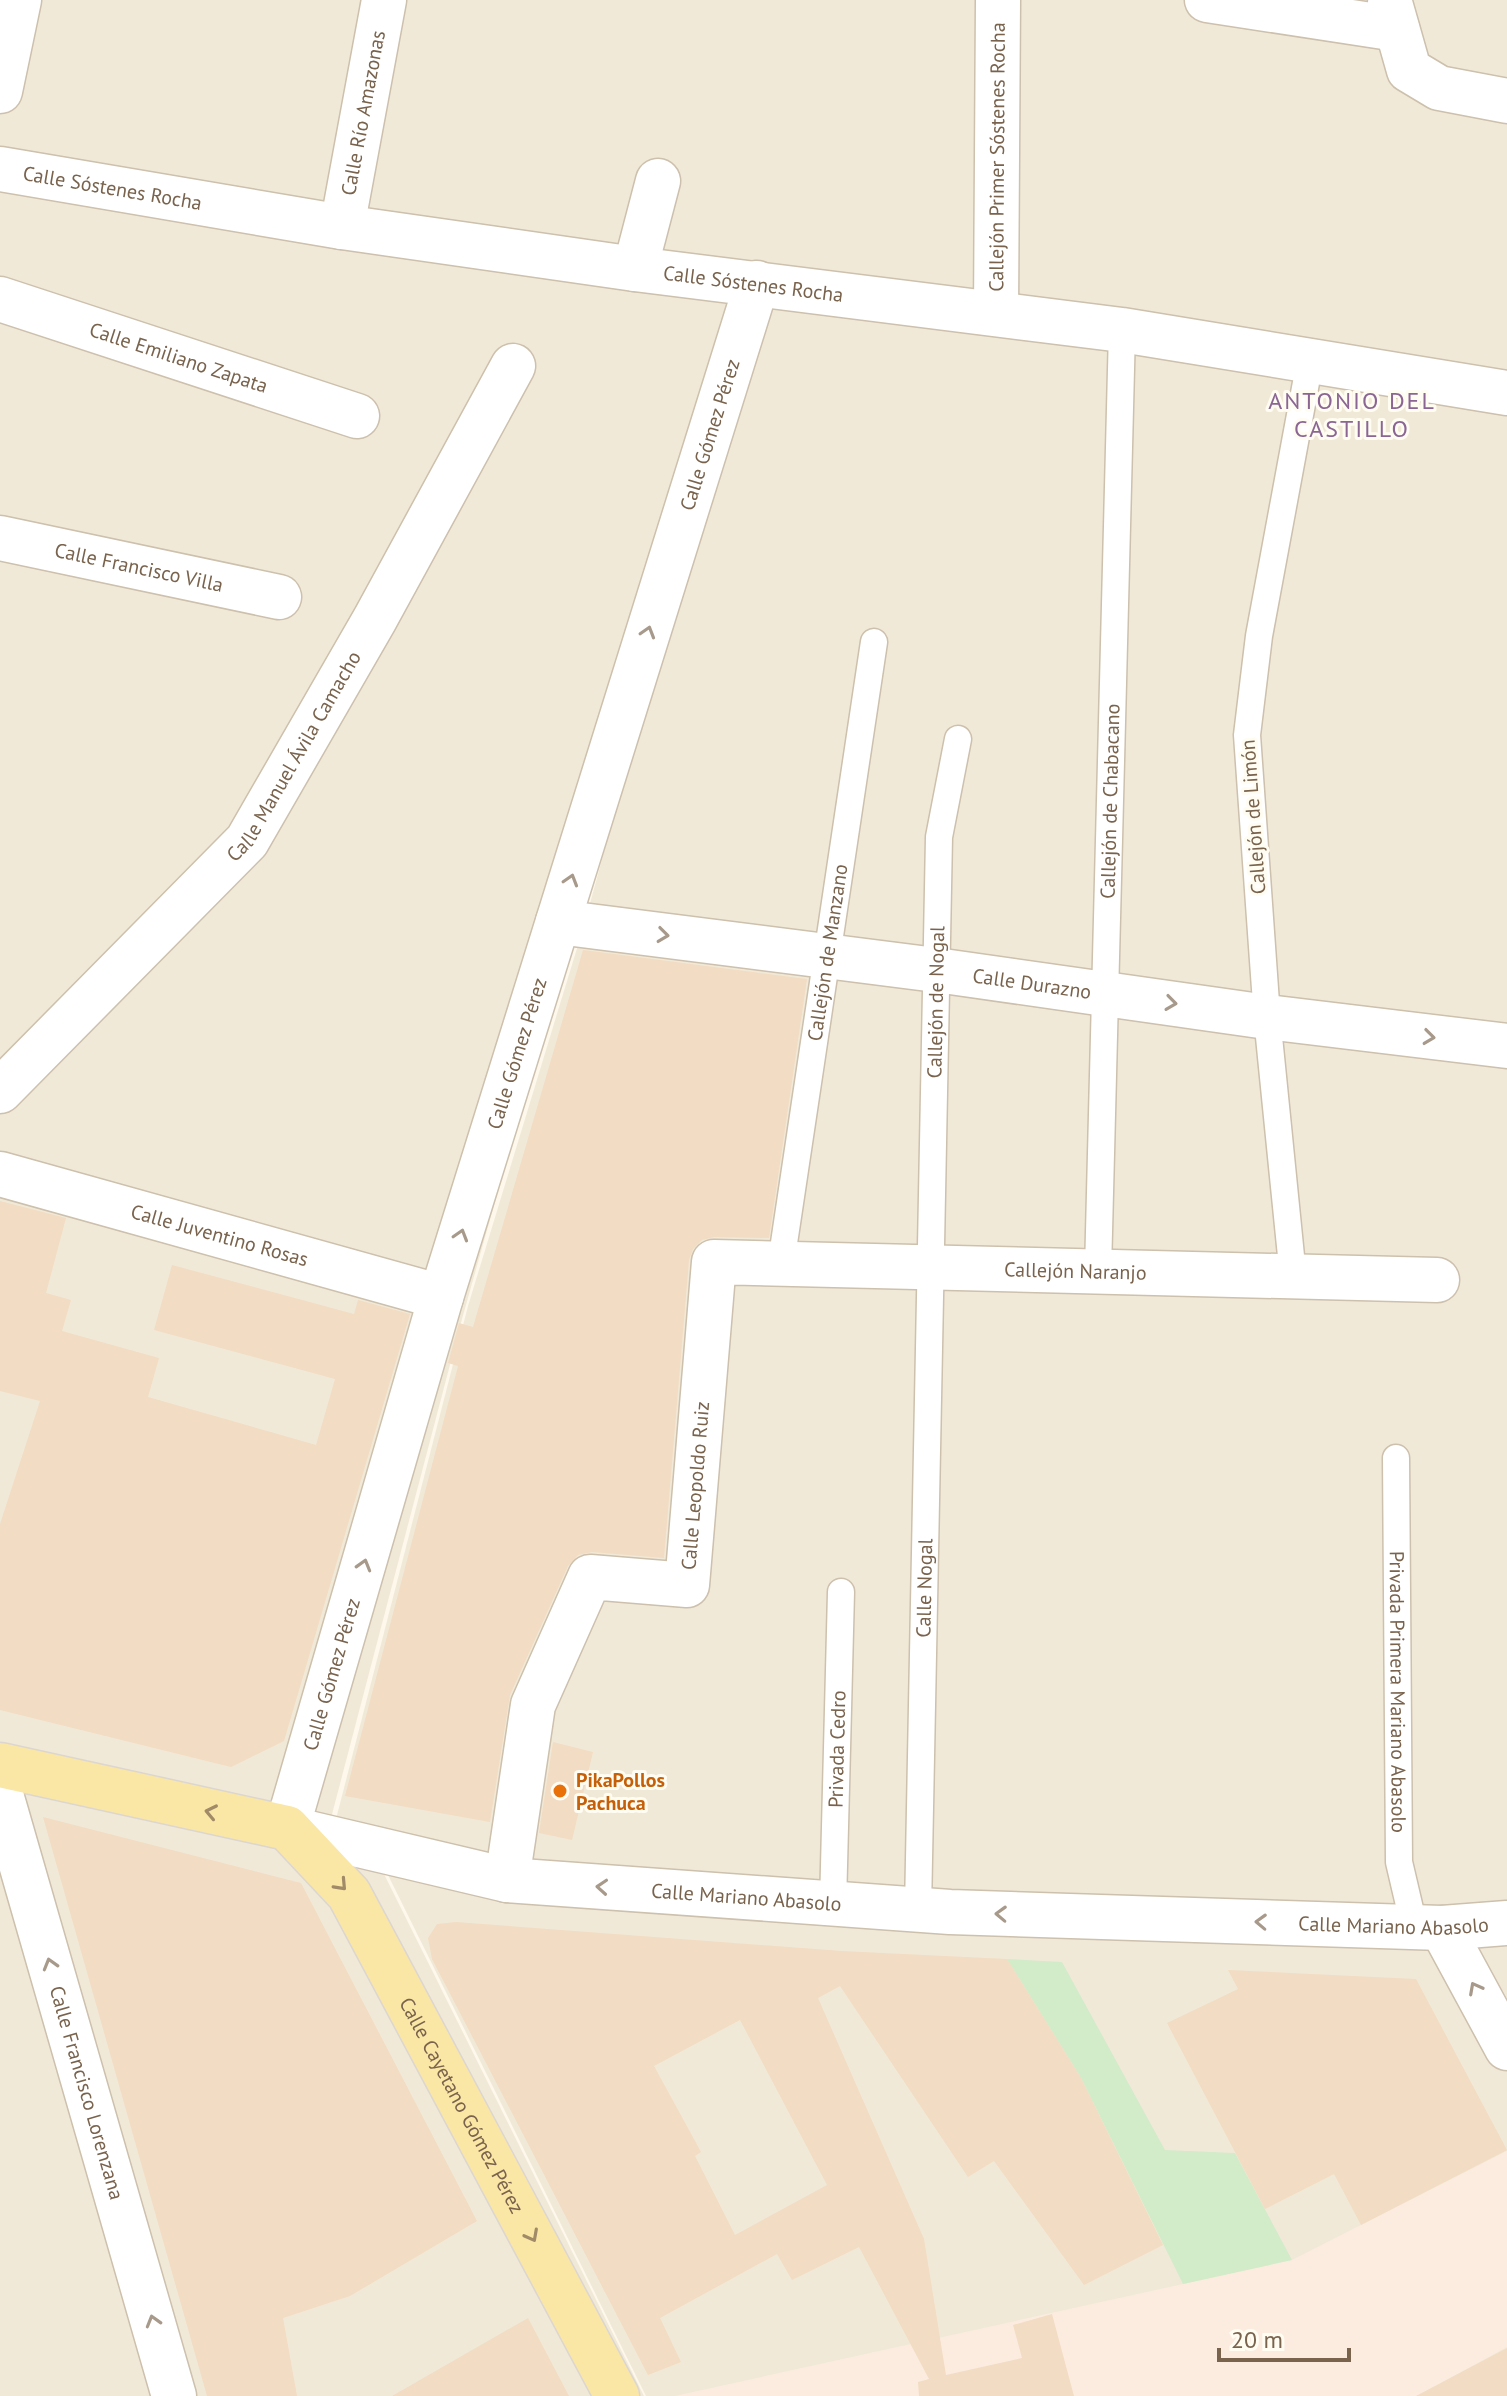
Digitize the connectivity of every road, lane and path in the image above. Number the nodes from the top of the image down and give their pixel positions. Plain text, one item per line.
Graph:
1 (19, 0) edge
2 (384, 0) edge
3 (998, 0) edge
4 (1207, 0) edge
5 (1393, 14) edge
6 (0, 91) edge
7 (1507, 101) edge
8 (0, 169) edge
9 (658, 181) dead end
10 (342, 227) junction
11 (635, 269) junction
12 (757, 283) junction
13 (0, 299) edge
14 (996, 313) junction
15 (1122, 330) junction
16 (1310, 361) junction
17 (513, 366) dead end
18 (1507, 393) edge
19 (357, 416) dead end
20 (0, 538) edge
21 (279, 597) dead end
22 (874, 642) dead end
23 (958, 739) dead end
24 (558, 922) junction
25 (827, 956) junction
26 (936, 970) junction
27 (1106, 993) junction
28 (1267, 1017) junction
29 (1507, 1046) edge
30 (0, 1091) edge
31 (0, 1174) edge
32 (714, 1262) joint
33 (781, 1263) junction
34 (932, 1267) junction
35 (1098, 1271) junction
36 (1293, 1276) junction
37 (1437, 1280) dead end
38 (441, 1297) junction
39 (1396, 1458) dead end
40 (841, 1592) dead end
41 (0, 1765) edge
42 (0, 1791) edge
43 (287, 1828) junction
44 (507, 1880) junction
45 (833, 1905) junction
46 (918, 1910) junction
47 (1507, 1923) edge
48 (1428, 1927) junction
49 (1507, 2048) edge
50 (174, 2396) edge
51 (617, 2396) edge

1 - 6 street
2 - 10 street, Calle Río Amazonas
3 - 14 street, Callejón Primer Sóstenes Rocha
4 - 5 street
5 - 7 street
8 - 10 street, Calle Sóstenes Rocha
9 - 11 street
10 - 11 street, Calle Sóstenes Rocha
11 - 12 street, Calle Sóstenes Rocha
12 - 14 street, Calle Sóstenes Rocha
24 -> 12 street, Calle Gómez Pérez
13 - 19 street, Calle Emiliano Zapata
14 - 15 street, Calle Sóstenes Rocha
15 - 16 street, Calle Sóstenes Rocha
15 - 27 lane, Callejón de Chabacano
16 - 18 street, Calle Sóstenes Rocha
16 - 28 lane, Callejón de Limón
17 - 30 street, Calle Manuel Ávila Camacho
20 - 21 street, Calle Francisco Villa
22 - 25 lane, Callejón de Manzano
23 - 26 lane, Callejón de Nogal
24 -> 25 street, Calle Durazno
38 -> 24 street, Calle Gómez Pérez
25 - 26 street, Calle Durazno
25 - 33 lane, Callejón de Manzano
26 - 27 street, Calle Durazno
26 - 34 lane, Callejón de Nogal
27 -> 28 street, Calle Durazno
27 - 35 lane, Callejón de Chabacano
28 -> 29 street, Calle Durazno
28 - 36 lane, Callejón de Limón
31 - 38 street, Calle Juventino Rosas
32 - 33 street, Callejón Naranjo
32 - 44 street, Calle Leopoldo Ruiz
33 - 34 street, Callejón Naranjo
34 - 35 street, Callejón Naranjo
34 - 46 lane, Calle Nogal
35 - 36 street, Callejón Naranjo
36 - 37 street, Callejón Naranjo
43 -> 38 street, Calle Gómez Pérez
39 - 48 lane, Privada Primera Mariano Abasolo
40 - 45 lane, Privada Cedro
43 -> 41 main road, Calle Mariano Abasolo
50 -> 42 street, Calle Francisco Lorenzana
43 - 44 street, Calle Mariano Abasolo
43 -> 51 main road, Calle Cayetano Gómez Pérez
45 -> 44 street, Calle Mariano Abasolo
45 - 46 street, Calle Mariano Abasolo
48 -> 46 street, Calle Mariano Abasolo
47 - 48 street, Calle Mariano Abasolo
49 -> 48 street

